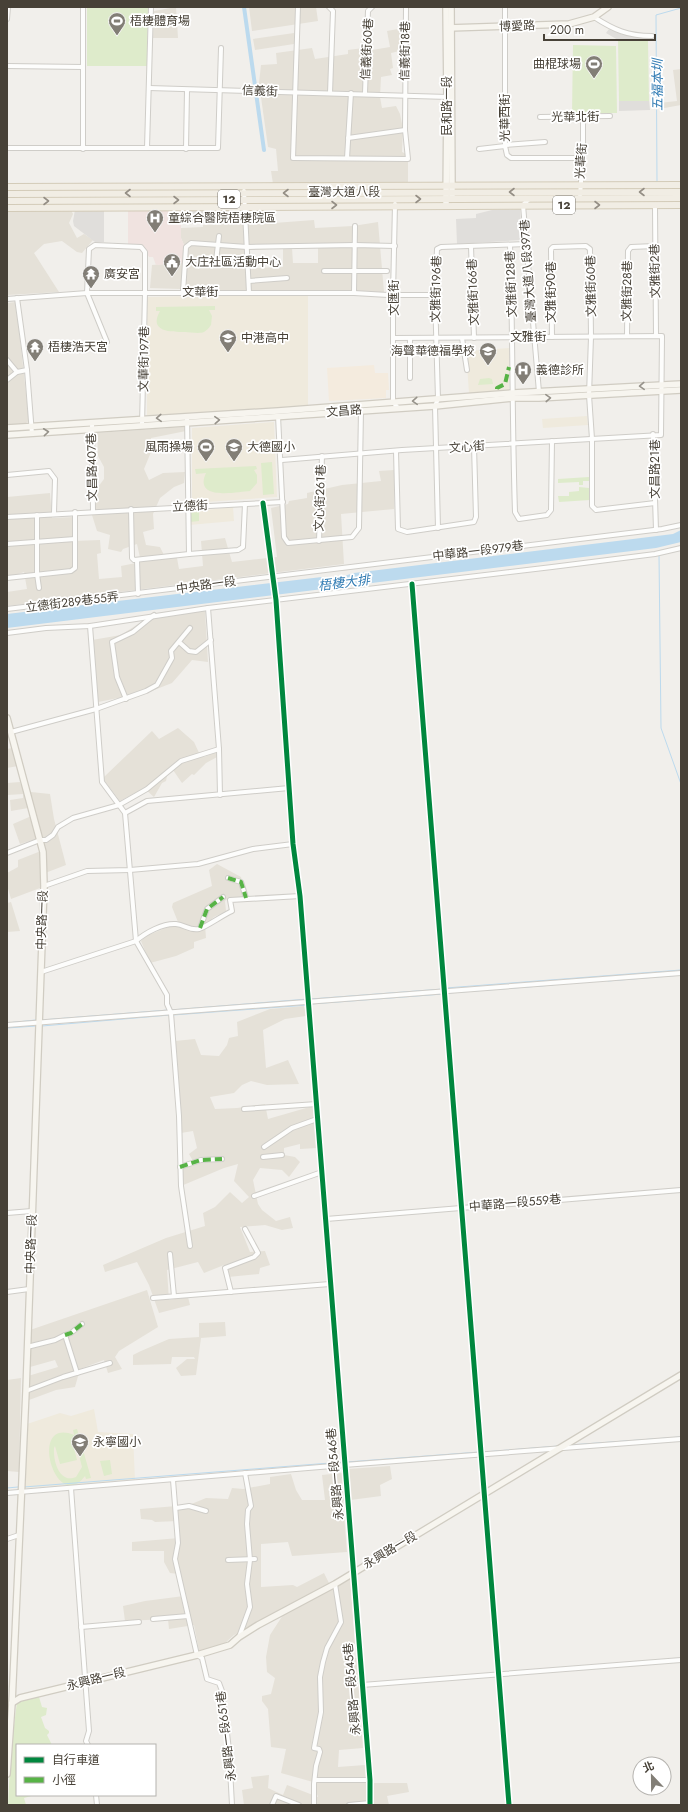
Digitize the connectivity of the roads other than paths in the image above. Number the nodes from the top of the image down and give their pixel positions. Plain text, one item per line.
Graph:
1 (8, 7) edge
2 (83, 7) edge
3 (151, 7) edge
4 (298, 7) edge
5 (329, 7) edge
6 (372, 7) edge
7 (406, 7) edge
8 (446, 7) edge
9 (452, 7) edge
10 (505, 7) edge
11 (608, 7) edge
12 (594, 17) junction
13 (7, 19) edge
14 (505, 26) junction
15 (449, 28) junction
16 (652, 36) dead end
17 (221, 48) dead end
18 (7, 66) edge
19 (83, 67) junction
20 (149, 88) junction
21 (187, 90) junction
22 (221, 90) junction
23 (296, 92) junction
24 (330, 93) junction
25 (351, 93) junction
26 (365, 93) junction
27 (405, 95) junction
28 (450, 97) junction
29 (582, 116) junction
30 (610, 116) dead end
31 (540, 117) dead end
32 (405, 130) junction
33 (348, 138) junction
34 (545, 142) dead end
35 (505, 146) junction
36 (7, 148) edge
37 (147, 148) junction
38 (186, 148) junction
39 (83, 149) junction
40 (479, 149) dead end
41 (347, 158) junction
42 (583, 158) junction
43 (681, 185) edge
44 (7, 187) edge
45 (681, 192) edge
46 (7, 194) edge
47 (580, 195) junction
48 (244, 196) junction
49 (395, 196) junction
50 (449, 196) junction
51 (681, 198) edge
52 (529, 199) junction
53 (7, 201) edge
54 (523, 205) junction
55 (655, 205) junction
56 (681, 205) edge
57 (7, 208) edge
58 (355, 226) dead end
59 (219, 236) dead end
60 (526, 244) junction
61 (218, 245) junction
62 (355, 245) junction
63 (510, 245) junction
64 (395, 246) junction
65 (471, 246) junction
66 (655, 246) junction
67 (247, 247) junction
68 (553, 247) joint
69 (216, 261) dead end
70 (324, 271) dead end
71 (355, 271) junction
72 (387, 271) dead end
73 (287, 278) dead end
74 (249, 281) junction
75 (183, 292) junction
76 (87, 293) junction
77 (145, 293) junction
78 (249, 293) junction
79 (354, 293) junction
80 (393, 295) junction
81 (435, 295) junction
82 (17, 298) junction
83 (7, 299) edge
84 (627, 336) junction
85 (656, 336) junction
86 (533, 337) junction
87 (552, 337) junction
88 (591, 337) junction
89 (394, 338) junction
90 (410, 338) junction
91 (436, 338) junction
92 (462, 338) junction
93 (474, 338) junction
94 (513, 338) junction
95 (107, 342) dead end
96 (7, 360) edge
97 (27, 370) junction
98 (467, 370) dead end
99 (17, 372) junction
100 (410, 378) dead end
101 (7, 380) edge
102 (681, 384) edge
103 (662, 385) junction
104 (590, 388) junction
105 (681, 390) edge
106 (662, 391) junction
107 (539, 392) junction
108 (590, 395) junction
109 (513, 396) junction
110 (438, 399) junction
111 (393, 402) junction
112 (435, 406) junction
113 (398, 408) junction
114 (361, 410) junction
115 (278, 414) junction
116 (187, 419) junction
117 (142, 422) junction
118 (92, 425) junction
119 (7, 428) edge
120 (32, 431) junction
121 (653, 434) junction
122 (7, 435) edge
123 (592, 439) junction
124 (552, 441) junction
125 (513, 444) junction
126 (474, 446) junction
127 (436, 449) junction
128 (396, 451) junction
129 (360, 453) junction
130 (322, 456) junction
131 (282, 460) junction
132 (7, 475) edge
133 (283, 502) junction
134 (263, 503) junction
135 (245, 504) junction
136 (655, 504) junction
137 (188, 506) junction
138 (131, 509) junction
139 (93, 511) junction
140 (76, 512) junction
141 (54, 513) junction
142 (36, 515) junction
143 (7, 517) edge
144 (681, 525) edge
145 (438, 528) junction
146 (656, 530) junction
147 (75, 539) junction
148 (36, 541) junction
149 (319, 541) junction
150 (7, 544) edge
151 (681, 548) edge
152 (189, 554) junction
153 (137, 560) junction
154 (37, 574) junction
155 (274, 576) junction
156 (7, 578) edge
157 (412, 584) junction
158 (39, 588) dead end
159 (138, 594) junction
160 (276, 600) junction
161 (208, 608) junction
162 (7, 609) edge
163 (154, 615) junction
164 (90, 626) junction
165 (190, 628) dead end
166 (7, 633) edge
167 (211, 640) junction
168 (179, 642) junction
169 (126, 699) junction
170 (96, 709) junction
171 (7, 718) edge
172 (11, 732) junction
173 (219, 749) junction
174 (289, 788) junction
175 (220, 795) junction
176 (119, 805) junction
177 (124, 814) junction
178 (40, 840) junction
179 (293, 844) junction
180 (7, 853) edge
181 (130, 870) junction
182 (228, 878) dead end
183 (44, 886) junction
184 (300, 896) junction
185 (223, 897) dead end
186 (246, 898) junction
187 (200, 928) junction
188 (136, 941) junction
189 (41, 972) junction
190 (681, 973) edge
191 (445, 991) junction
192 (308, 1002) junction
193 (172, 1014) junction
194 (38, 1023) junction
195 (7, 1025) edge
196 (317, 1104) junction
197 (244, 1109) dead end
198 (317, 1119) junction
199 (264, 1147) dead end
200 (282, 1155) dead end
201 (263, 1156) dead end
202 (222, 1159) dead end
203 (180, 1167) junction
204 (322, 1172) junction
205 (681, 1190) edge
206 (254, 1196) dead end
207 (462, 1207) junction
208 (32, 1211) junction
209 (7, 1213) edge
210 (326, 1219) junction
211 (245, 1229) dead end
212 (190, 1246) dead end
213 (170, 1254) dead end
214 (330, 1284) junction
215 (29, 1289) junction
216 (7, 1292) edge
217 (231, 1292) junction
218 (174, 1296) junction
219 (153, 1298) dead end
220 (82, 1324) dead end
221 (65, 1335) junction
222 (27, 1347) junction
223 (110, 1363) dead end
224 (77, 1373) junction
225 (681, 1375) edge
226 (26, 1391) junction
227 (681, 1439) edge
228 (561, 1449) junction
229 (482, 1454) junction
230 (344, 1465) junction
231 (245, 1473) junction
232 (173, 1480) junction
233 (71, 1488) junction
234 (21, 1492) junction
235 (7, 1493) edge
236 (484, 1494) junction
237 (176, 1508) junction
238 (206, 1511) dead end
239 (18, 1535) junction
240 (7, 1539) edge
241 (256, 1559) dead end
242 (228, 1560) dead end
243 (250, 1560) junction
244 (353, 1572) junction
245 (335, 1584) junction
246 (188, 1616) junction
247 (153, 1619) dead end
248 (139, 1622) dead end
249 (81, 1627) junction
250 (239, 1637) junction
251 (197, 1655) junction
252 (681, 1660) edge
253 (498, 1675) junction
254 (86, 1682) junction
255 (362, 1685) junction
256 (10, 1704) edge
257 (88, 1744) edge
258 (7, 1774) edge
259 (315, 1780) junction
260 (370, 1780) junction
261 (370, 1804) edge
262 (232, 1805) edge
263 (272, 1805) edge
264 (299, 1805) edge
265 (314, 1805) edge
266 (349, 1805) edge
267 (509, 1805) edge

1 - 13 street
2 - 19 street
3 - 20 street
4 - 23 street
5 - 24 street
6 - 26 street, 信義街60巷
7 - 27 street, 信義街18巷
8 - 15 street, 民和路一段
9 - 15 street, 民和路一段
10 - 14 street, 光華西街
11 - 12 street, 博愛路
12 - 14 street, 博愛路
12 - 16 street
14 - 15 street, 博愛路
14 - 35 street, 光華西街
15 - 28 street, 民和路一段
17 - 22 street
18 - 19 street
19 - 39 street
20 - 21 street, 信義街
20 - 37 street
21 - 22 street, 信義街
21 - 38 street
22 - 23 street, 信義街
22 - 38 street
23 - 24 street, 信義街
23 - 41 street
24 - 25 street, 信義街
25 - 26 street, 信義街
25 - 33 street
26 - 27 street, 信義街
27 - 28 street, 信義街
27 - 32 street, 信義街18巷
28 - 50 street, 民和路一段
29 - 30 street, 光華北街
29 - 31 street, 光華北街
29 - 42 street, 光華街
32 - 33 street
32 - 41 street, 信義街18巷
33 - 41 street
34 - 35 street
35 - 40 street
35 - 42 street, 光華西街
36 - 39 street
37 - 38 street
37 - 39 street
42 - 47 street, 光華街
43 - 47 main road, 臺灣大道八段 / 12
44 - 48 main road, 臺灣大道八段 / 12
45 -> 47 main road, 臺灣大道八段 / 12
48 -> 46 main road, 臺灣大道八段 / 12
47 -> 50 main road, 臺灣大道八段 / 12
47 - 51 main road, 臺灣大道八段 / 12
47 - 52 main road, 臺灣大道八段 / 12
47 - 54 main road, 臺灣大道八段 / 12
47 -> 55 main road, 臺灣大道八段 / 12
48 - 49 main road, 臺灣大道八段 / 12
48 - 49 main road, 臺灣大道八段 / 12
53 -> 48 main road, 臺灣大道八段 / 12
48 - 57 main road, 臺灣大道八段 / 12
48 - 67 street
49 - 50 main road, 臺灣大道八段 / 12
49 - 50 main road, 臺灣大道八段 / 12
49 - 64 street, 文匯街
50 - 52 main road, 臺灣大道八段 / 12
50 - 54 main road, 臺灣大道八段 / 12
52 - 54 street, 臺灣大道八段397巷
54 - 60 street, 臺灣大道八段397巷
55 - 56 main road, 臺灣大道八段 / 12
55 - 66 street, 文雅街2巷
58 - 62 street
59 - 61 street
60 - 63 street
60 - 86 street, 臺灣大道八段397巷
61 - 67 street
61 - 69 street
61 - 75 street
62 - 64 street
62 - 67 street
62 - 71 street
63 - 65 street, 文雅街128巷
63 - 94 street, 文雅街128巷
64 - 80 street, 文匯街
65 - 81 street, 文雅街196巷
65 - 93 street, 文雅街166巷
66 - 84 street, 文雅街28巷
66 - 85 street, 文雅街2巷
67 - 74 street
68 - 87 street, 文雅街90巷
68 - 88 street, 文雅街60巷
70 - 71 street
71 - 72 street
71 - 79 street
73 - 74 street
74 - 78 street
75 - 77 street, 文華街
75 - 78 street, 文華街
76 - 77 street, 文華街
76 - 77 street, 文華街197巷
76 - 82 street, 文華街
76 - 95 street
77 - 117 street, 文華街197巷
78 - 79 street, 文華街
79 - 80 street, 文華街
80 - 81 street, 文華街
80 - 89 street, 文匯街
81 - 91 street, 文雅街196巷
82 - 83 street, 文華街
82 - 97 street
84 - 85 street, 文雅街
84 - 88 street, 文雅街
85 - 103 street, 文雅街
86 - 87 street, 文雅街
86 - 94 street, 文雅街
86 - 107 street, 臺灣大道八段397巷
87 - 88 street, 文雅街
88 - 104 street
89 - 90 street, 文雅街
89 - 111 street, 文匯街
90 - 91 street, 文雅街
90 - 100 street
91 - 92 street, 文雅街
91 - 110 street, 文雅街196巷
92 - 93 street, 文雅街
92 - 98 street
93 - 94 street, 文雅街
94 - 109 street, 文雅街128巷
96 - 99 street
97 - 99 street
97 - 120 street
99 - 101 street
102 - 103 street, 文昌路
103 -> 104 street, 文昌路
103 - 106 street
104 - 107 street, 文昌路
104 - 108 street
105 - 106 street, 文昌路
106 - 108 street, 文昌路
106 - 121 street, 文昌路21巷
107 - 109 street, 文昌路
109 -> 108 street, 文昌路
108 - 123 street
109 - 110 street, 文昌路
109 - 112 street, 文昌路
109 - 125 street, 文雅街128巷
110 -> 111 street, 文昌路
110 - 112 street
111 - 113 street
111 - 115 street, 文昌路
112 - 113 street, 文昌路
112 - 127 street
113 - 114 street, 文昌路
114 - 115 street, 文昌路
114 - 129 street
115 - 116 street, 文昌路
115 - 131 street
116 - 117 street, 文昌路
116 - 137 street
117 - 118 street, 文昌路
118 - 120 street, 文昌路
118 - 139 street, 文昌路407巷
119 - 120 street, 文昌路
120 - 122 street, 文昌路
121 - 123 street, 文心街
121 - 136 street, 文昌路21巷
123 - 124 street, 文心街
123 - 136 street
124 - 125 street, 文心街
124 - 125 street, 文雅街128巷
125 - 126 street, 文心街
126 - 127 street, 文心街
126 - 145 street
127 - 128 street, 文心街
127 - 145 street
128 - 129 street, 文心街
128 - 145 street
129 - 130 street, 文心街
129 - 149 street
130 - 131 street, 文心街
130 - 149 street, 文心街261巷
131 - 133 street
132 - 141 street
133 - 134 street, 立德街
133 - 149 street
134 - 135 street, 立德街
134 - 155 street, 永興路一段546巷
135 - 137 street, 立德街
135 - 152 street
136 - 146 street, 文昌路21巷
137 - 138 street, 立德街
137 - 152 street
138 - 139 street, 立德街
138 - 153 street
139 - 140 street, 立德街
140 - 141 street, 立德街
140 - 147 street
141 - 142 street, 立德街
142 - 143 street, 立德街
142 - 148 street
144 - 146 street, 中華路一段979巷
146 - 155 street, 中華路一段979巷
147 - 148 street
147 - 154 street
148 - 150 street
148 - 154 street
151 - 157 street
152 - 153 street
153 - 159 street
154 - 156 street
154 - 158 street
155 - 159 street, 中央路一段
155 - 160 street, 永興路一段546巷
157 - 160 street
157 - 191 street
159 - 162 street, 立德街289巷55弄
160 - 161 street
160 - 174 street, 永興路一段546巷
161 - 163 street
161 - 167 street
163 - 164 street
163 - 169 street
164 - 166 street
164 - 170 street
165 - 168 street
167 - 168 street
167 - 173 street
168 - 169 street
169 - 170 street
170 - 172 street
170 - 176 street
171 - 172 street, 中央路一段
172 - 178 street, 中央路一段
173 - 175 street
173 - 176 street
174 - 175 street
174 - 179 street, 永興路一段546巷
175 - 177 street
176 - 177 street
176 - 178 street
177 - 181 street
178 - 180 street
178 - 183 street, 中央路一段
179 - 181 street
179 - 184 street, 永興路一段546巷
181 - 183 street
181 - 188 street
182 - 186 street
183 - 189 street, 中央路一段
184 - 186 street
184 - 192 street, 永興路一段546巷
185 - 187 street
186 - 187 street
187 - 188 street
188 - 189 street
188 - 193 street
189 - 194 street, 中央路一段
190 - 191 street
191 - 192 street
191 - 207 street
192 - 193 street
192 - 196 street, 永興路一段546巷
193 - 194 street
193 - 203 street
194 - 195 street
194 - 208 street, 中央路一段
196 - 197 street
196 - 198 street, 永興路一段546巷
198 - 199 street
198 - 204 street, 永興路一段546巷
200 - 201 street
202 - 203 street
203 - 212 street
204 - 206 street
204 - 210 street, 永興路一段546巷
205 - 207 street, 中華路一段559巷
207 - 210 street, 中華路一段559巷
207 - 229 street
208 - 209 street
208 - 215 street, 中央路一段
210 - 214 street, 永興路一段546巷
211 - 217 street
213 - 218 street
214 - 217 street
214 - 230 street, 永興路一段546巷
215 - 216 street
215 - 222 street, 中央路一段
217 - 218 street
218 - 219 street
220 - 221 street
221 - 222 street
221 - 224 street
222 - 226 street, 中央路一段
223 - 224 street
224 - 226 street
225 - 228 street, 永興路一段
226 - 234 street, 中央路一段
227 - 228 street
228 - 229 street
228 - 236 street, 永興路一段
229 - 230 street
229 - 236 street
230 - 231 street
230 - 244 street, 永興路一段546巷
231 - 232 street
231 - 243 street
232 - 233 street
232 - 237 street, 永興路一段651巷
233 - 234 street
233 - 249 street
234 - 235 street
234 - 239 street, 中央路一段
236 - 244 street, 永興路一段
236 - 253 street
237 - 238 street
237 - 246 street, 永興路一段651巷
239 - 240 street
239 - 256 street, 中央路一段
241 - 243 street
242 - 243 street
243 - 250 street
244 - 245 street, 永興路一段
244 - 255 street, 永興路一段545巷
245 - 250 street, 永興路一段
245 - 259 street
246 - 247 street
246 - 251 street, 永興路一段651巷
248 - 249 street
249 - 254 street
250 - 251 street, 永興路一段
251 - 254 street, 永興路一段
251 - 262 street, 永興路一段651巷
252 - 253 street
253 - 255 street
253 - 267 street
254 - 256 street, 永興路一段
254 - 257 street
255 - 260 street, 永興路一段545巷
256 - 258 street, 中央路一段
259 - 260 street
259 - 265 street
260 - 261 street, 永興路一段545巷
261 - 266 street
263 - 264 street

